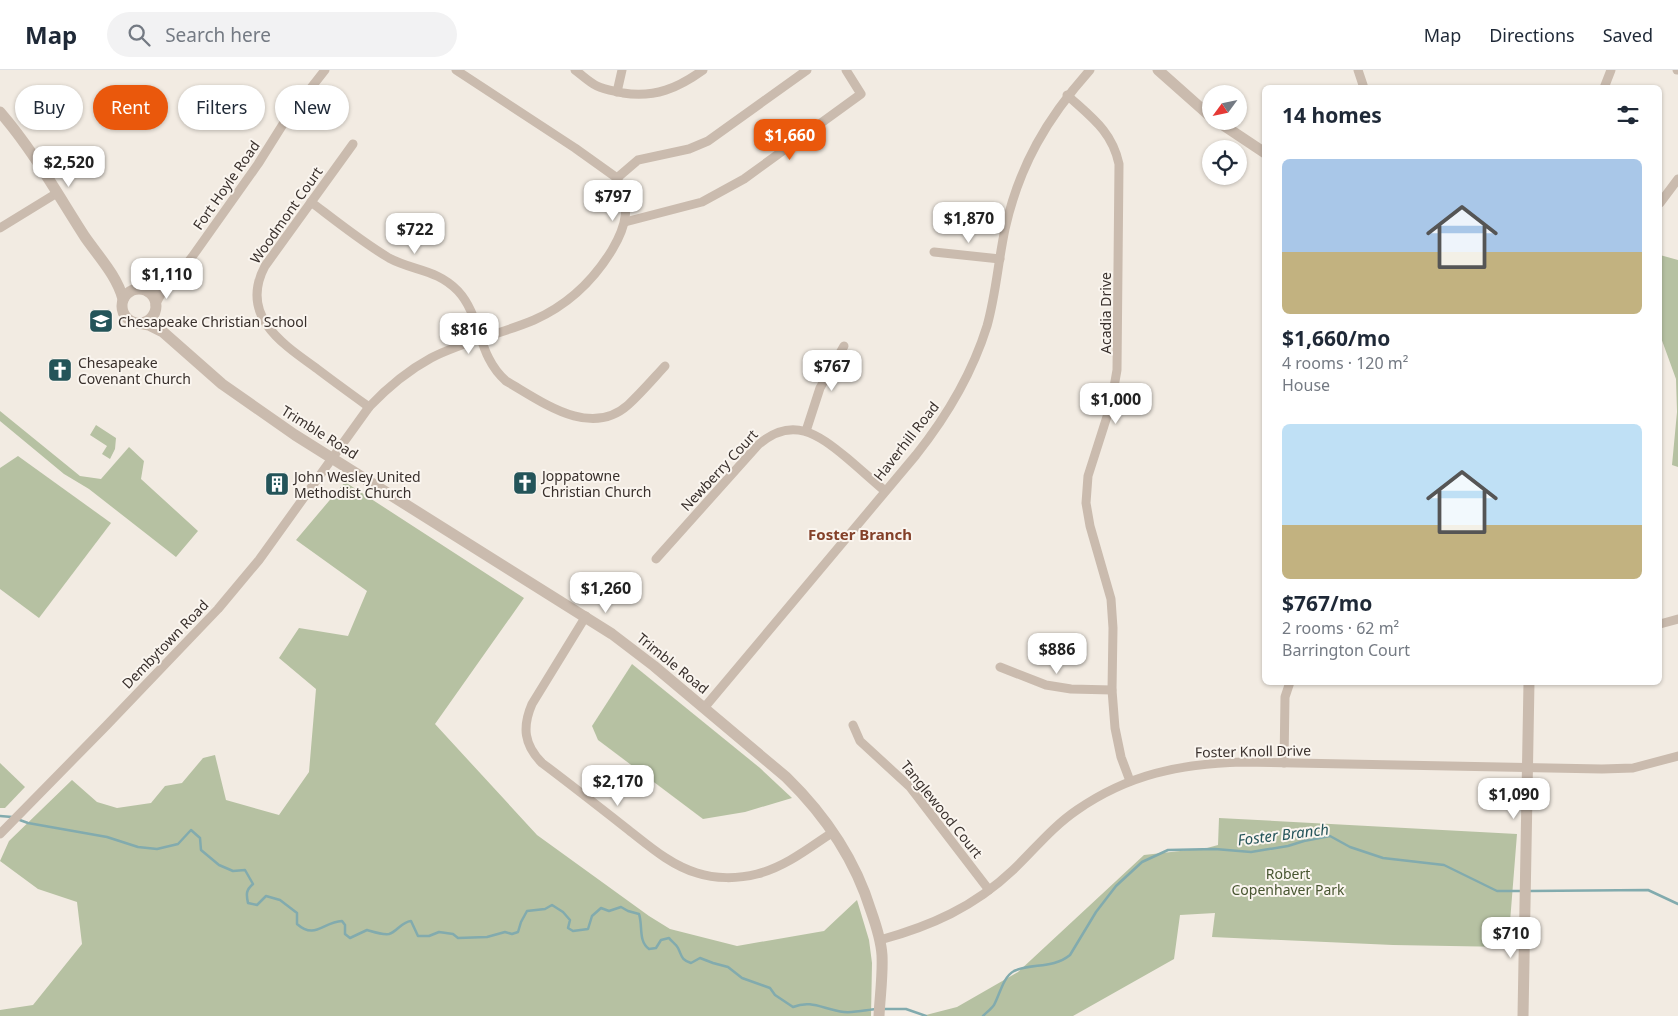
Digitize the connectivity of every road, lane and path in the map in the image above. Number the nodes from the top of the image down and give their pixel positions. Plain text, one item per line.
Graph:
1 (325, 70) edge
2 (456, 70) edge
3 (575, 70) edge
4 (622, 70) edge
5 (703, 70) edge
6 (807, 70) edge
7 (846, 70) edge
8 (1090, 70) edge
9 (1158, 70) edge
10 (1358, 70) edge
11 (1611, 70) edge
12 (1363, 85) edge
13 (1605, 85) edge
14 (617, 92) junction
15 (1067, 95) junction
16 (1202, 109) edge
17 (0, 112) edge
18 (1230, 130) edge
19 (353, 144) dead end
20 (1262, 151) edge
21 (617, 178) junction
22 (1678, 180) edge
23 (57, 193) junction
24 (1662, 200) edge
25 (311, 202) junction
26 (625, 222) junction
27 (0, 228) edge
28 (934, 252) dead end
29 (1000, 260) junction
30 (118, 282) junction
31 (164, 289) junction
32 (142, 291) junction
33 (124, 299) junction
34 (155, 308) junction
35 (138, 323) junction
36 (163, 332) junction
37 (480, 338) junction
38 (844, 346) dead end
39 (665, 366) dead end
40 (369, 408) junction
41 (806, 431) junction
42 (333, 458) junction
43 (885, 491) junction
44 (656, 559) dead end
45 (586, 616) junction
46 (1678, 618) edge
47 (1662, 623) edge
48 (1000, 667) dead end
49 (1289, 685) edge
50 (1529, 685) edge
51 (1112, 690) junction
52 (704, 708) junction
53 (854, 725) dead end
54 (1678, 756) edge
55 (1284, 763) junction
56 (1528, 768) junction
57 (1130, 781) junction
58 (833, 832) junction
59 (0, 834) edge
60 (990, 890) junction
61 (880, 940) junction
62 (878, 1016) edge
63 (1523, 1016) edge

1 - 31 street, Fort Hoyle Road
2 - 21 street
3 - 14 street
4 - 14 street
5 - 14 street
6 - 21 street
7 - 26 street
8 - 15 street, Haverhill Road
9 - 16 street
10 - 12 street
11 - 13 street
15 - 29 street, Haverhill Road
15 - 51 street, Acadia Drive
17 - 23 street
18 - 20 street
19 - 25 street, Woodmont Court
21 - 26 street
22 - 24 street
23 - 27 street
23 - 30 street
25 - 37 street
25 - 40 street, Woodmont Court
26 - 37 street, Dembytown Road
28 - 29 street
29 - 43 street, Haverhill Road
30 - 32 street
30 - 33 street
31 - 32 street
31 - 34 street, Fort Hoyle Road
32 - 33 street
32 - 34 street
33 - 35 street
34 - 35 street
34 - 36 street, Trimble Road
35 - 36 street, Trimble Road
36 - 42 street, Trimble Road
37 - 39 street
37 - 40 street, Dembytown Road
38 - 41 street
40 - 42 street, Dembytown Road
41 - 43 street
41 - 44 street, Newberry Court
42 - 45 street, Trimble Road
42 - 59 street, Dembytown Road
43 - 52 street, Haverhill Road
45 - 52 street, Trimble Road
45 - 58 street
46 - 47 street
48 - 51 street
49 - 55 street
50 - 56 street
51 - 57 street, Acadia Drive
52 - 58 street, Trimble Road
53 - 60 street, Tanglewood Court
54 - 56 street, Foster Knoll Drive
55 - 56 street, Foster Knoll Drive
55 - 57 street, Foster Knoll Drive
56 - 63 street
57 - 60 street, Foster Knoll Drive
58 - 61 street, Trimble Road
60 - 61 street, Foster Knoll Drive
61 - 62 street, Trimble Road

